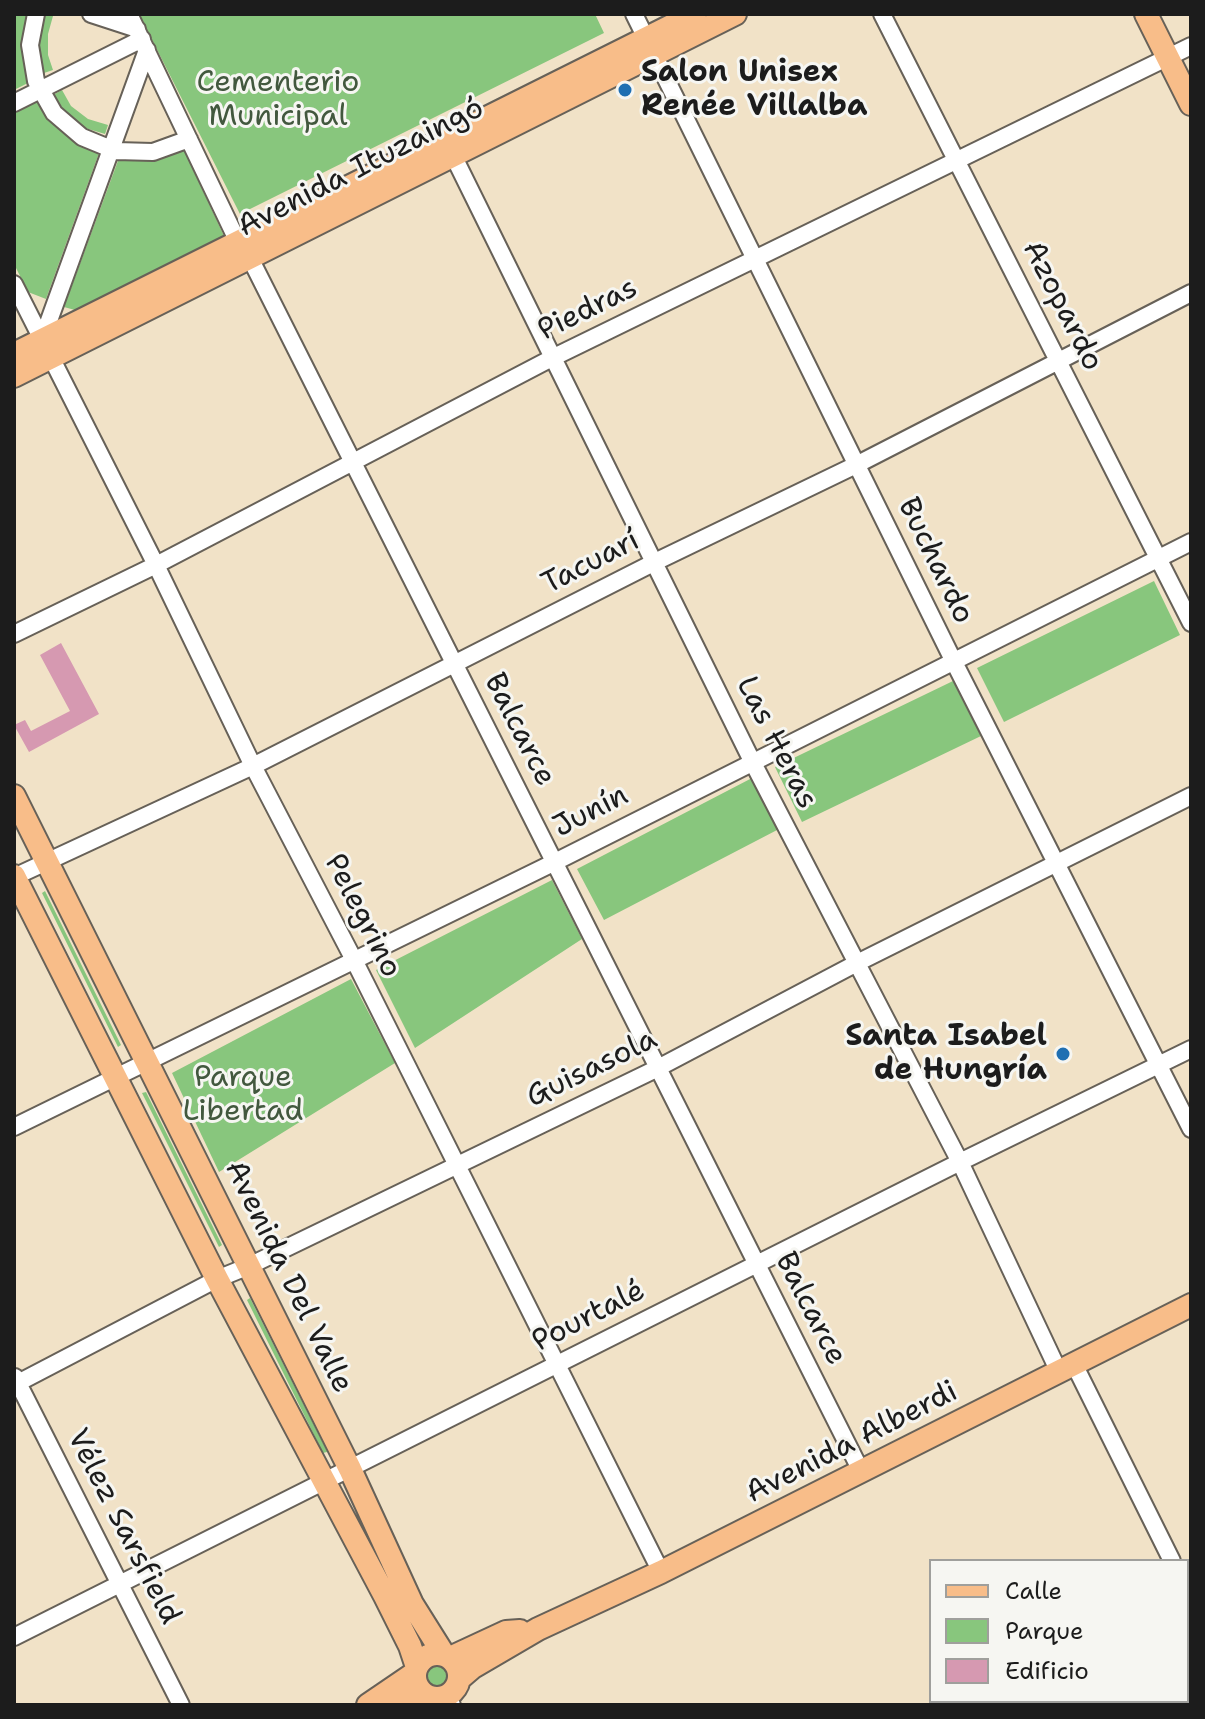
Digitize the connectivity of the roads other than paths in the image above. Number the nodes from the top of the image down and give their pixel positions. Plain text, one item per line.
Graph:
1 (36, 14) edge
2 (91, 14) edge
3 (634, 14) edge
4 (695, 14) edge
5 (735, 14) edge
6 (882, 14) edge
7 (1146, 14) edge
8 (139, 33) edge
9 (1191, 46) edge
10 (650, 47) junction
11 (1168, 58) junction
12 (41, 89) junction
13 (14, 103) edge
14 (1191, 104) edge
15 (189, 139) junction
16 (449, 147) junction
17 (111, 149) junction
18 (957, 159) junction
19 (244, 250) junction
20 (756, 260) junction
21 (14, 284) edge
22 (1191, 293) edge
23 (46, 349) junction
24 (14, 354) edge
25 (552, 358) junction
26 (1058, 362) junction
27 (14, 376) edge
28 (353, 463) junction
29 (856, 465) junction
30 (1191, 542) edge
31 (1159, 558) junction
32 (655, 562) junction
33 (156, 565) junction
34 (1191, 623) edge
35 (14, 634) edge
36 (954, 662) junction
37 (454, 664) junction
38 (752, 761) junction
39 (253, 766) junction
40 (14, 796) edge
41 (1191, 796) edge
42 (46, 860) junction
43 (555, 862) junction
44 (1056, 865) junction
45 (14, 877) edge
46 (354, 960) junction
47 (857, 963) junction
48 (1191, 1049) edge
49 (146, 1060) junction
50 (1159, 1066) junction
51 (656, 1069) junction
52 (115, 1077) junction
53 (14, 1127) edge
54 (1191, 1129) edge
55 (960, 1162) junction
56 (456, 1167) junction
57 (756, 1264) junction
58 (249, 1266) junction
59 (217, 1279) junction
60 (1191, 1305) edge
61 (558, 1364) junction
62 (1067, 1368) junction
63 (15, 1381) edge
64 (350, 1469) junction
65 (861, 1471) junction
66 (323, 1481) junction
67 (1171, 1559) edge
68 (661, 1572) junction
69 (121, 1584) junction
70 (538, 1629) junction
71 (14, 1637) edge
72 (447, 1657) junction
73 (416, 1670) junction
74 (446, 1694) edge
75 (181, 1705) edge
76 (368, 1705) edge
77 (401, 1705) edge

1 - 12 street
2 - 8 street
3 - 10 street, Buchardo
4 - 10 main road, Avenida Ituzaingó
5 - 10 main road, Avenida Ituzaingó
6 - 18 street, Azopardo
7 - 11 main road
8 - 12 street
8 - 15 street, Balcarce
8 - 17 street
9 - 11 street, Piedras
10 - 16 main road, Avenida Ituzaingó
10 - 20 street, Buchardo
11 - 14 main road
11 - 18 street, Piedras
12 - 13 street
12 - 17 street
15 - 17 street
15 - 19 street, Balcarce
16 - 19 main road, Avenida Ituzaingó
16 - 25 street, Las Heras
17 - 23 street
18 - 20 street, Piedras
18 - 26 street, Azopardo
19 - 23 main road, Avenida Ituzaingó
19 - 28 street, Balcarce
20 - 25 street, Piedras
20 - 29 street, Buchardo
21 - 23 street, Pelegrino
22 - 26 street, Tacuarí
23 - 24 main road, Avenida Ituzaingó
23 - 27 main road, Avenida Ituzaingó
23 - 33 street, Pelegrino
25 - 28 street, Piedras
25 - 32 street, Las Heras
26 - 29 street, Tacuarí
26 - 31 street, Azopardo
28 - 33 street, Piedras
28 - 37 street, Balcarce
29 - 32 street, Tacuarí
29 - 36 street, Buchardo
30 - 31 street, Junín
31 - 34 street, Azopardo
31 - 36 street, Junín
32 - 37 street, Tacuarí
32 - 38 street, Las Heras
33 - 35 street, Piedras
33 - 39 street, Pelegrino
36 - 38 street, Junín
36 - 44 street, Buchardo
37 - 39 street, Tacuarí
37 - 43 street, Balcarce
38 - 43 street, Junín
38 - 47 street, Las Heras
39 - 42 street, Tacuarí
39 - 46 street, Pelegrino
40 - 42 main road, Avenida Del Valle
41 - 44 street, Guisasola
42 - 45 street, Tacuarí
42 - 49 main road, Avenida Del Valle
43 - 46 street, Junín
43 - 51 street, Balcarce
44 - 47 street, Guisasola
44 - 50 street, Buchardo
45 - 52 main road, Avenida Del Valle
46 - 49 street, Junín
46 - 56 street, Pelegrino
47 - 51 street, Guisasola
47 - 55 street, Las Heras
48 - 50 street, Pourtalé
49 - 52 street, Junín
49 - 58 main road, Avenida Del Valle
50 - 54 street, Buchardo
50 - 55 street, Pourtalé
51 - 56 street, Guisasola
51 - 57 street, Balcarce
52 - 53 street, Junín
52 - 59 main road, Avenida Del Valle
55 - 57 street, Pourtalé
55 - 62 street, Las Heras
56 - 58 street, Guisasola
56 - 61 street, Pelegrino
57 - 61 street, Pourtalé
57 - 65 street, Balcarce
58 - 59 street, Guisasola
58 - 64 main road, Avenida Del Valle
59 - 63 street, Guisasola
59 - 66 main road, Avenida Del Valle
60 - 62 main road, Avenida Alberdi
61 - 64 street, Pourtalé
61 - 68 street, Pelegrino
62 - 65 main road, Avenida Alberdi
62 - 67 street, Las Heras
63 - 69 street, Vélez Sarsfield
64 - 66 street, Pourtalé
64 - 72 main road, Avenida Del Valle
65 - 68 main road, Avenida Alberdi
66 - 69 street, Pourtalé
66 - 73 main road, Avenida Del Valle
68 - 70 main road, Avenida Alberdi
69 - 71 street, Pourtalé
69 - 75 street, Vélez Sarsfield
70 - 72 main road, Avenida Alberdi
70 - 74 main road, Avenida Alberdi
72 - 73 main road
72 - 74 main road
73 - 74 main road
73 - 76 main road
74 - 77 main road, Avenida Alberdi

